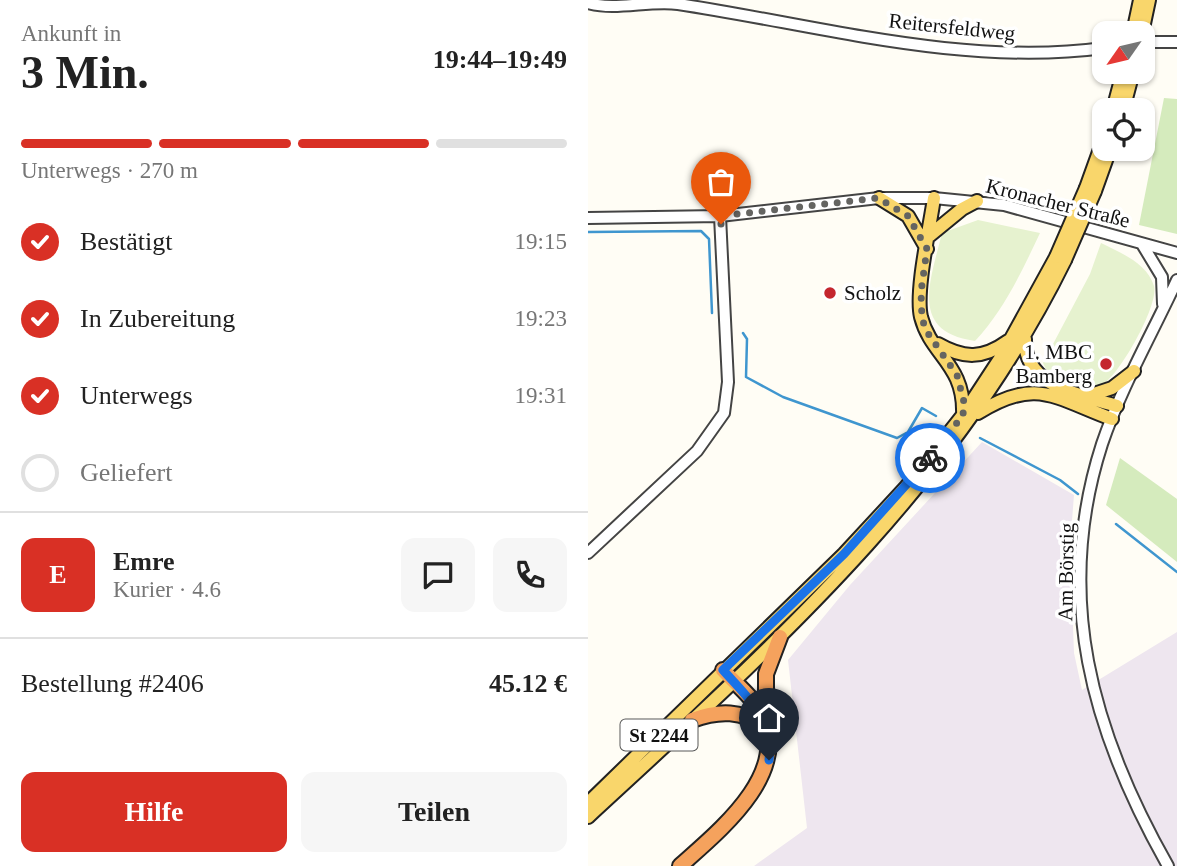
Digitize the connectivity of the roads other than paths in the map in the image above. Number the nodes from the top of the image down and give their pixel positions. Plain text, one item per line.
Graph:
1 (1140, 0) edge
2 (588, 3) edge
3 (1145, 9) edge
4 (1177, 42) edge
5 (1155, 43) edge
6 (1092, 50) edge
7 (1123, 84) edge
8 (1128, 84) edge
9 (1123, 96) joint
10 (1098, 161) edge
11 (1105, 161) edge
12 (1091, 190) junction
13 (878, 198) junction
14 (933, 198) junction
15 (977, 201) junction
16 (720, 216) junction
17 (588, 218) edge
18 (928, 242) junction
19 (1142, 244) junction
20 (1177, 253) edge
21 (1177, 280) edge
22 (1177, 296) edge
23 (1163, 310) junction
24 (1019, 338) junction
25 (935, 342) junction
26 (1134, 371) junction
27 (1088, 396) junction
28 (1117, 406) junction
29 (969, 415) junction
30 (1112, 419) junction
31 (588, 553) edge
32 (780, 638) junction
33 (723, 670) junction
34 (734, 682) junction
35 (692, 720) junction
36 (766, 727) junction
37 (588, 803) edge
38 (588, 817) edge
39 (680, 866) edge
40 (1168, 866) edge

1 - 3 main road
2 - 6 street, Reitersfeldweg
4 - 5 street
7 - 9 main road
8 - 9 main road
10 - 12 main road, St 2244
11 - 12 main road, St 2244
12 - 24 main road, St 2244, bridge
13 - 14 street, Kronacher Straße
13 - 16 street, Kronacher Straße
13 - 18 main road
14 - 15 street, Kronacher Straße
14 - 18 main road
15 - 18 main road
15 - 19 street, Kronacher Straße
16 - 17 street, Kronacher Straße
16 - 31 street
18 - 25 main road
19 - 20 street, Kronacher Straße
19 - 23 street
21 - 23 street, Am Börstig
22 - 23 street
23 - 26 street, Am Börstig
24 - 25 main road
24 - 27 main road
24 - 29 main road, St 2244
25 - 29 main road
26 - 27 main road
26 - 28 street, Am Börstig
27 - 28 main road
28 - 30 street, Am Börstig
29 - 30 main road
29 - 32 main road, St 2244
29 - 33 main road, St 2244
30 - 40 street, Am Börstig
32 - 34 main road, St 2244
32 - 36 highway
33 - 34 highway
33 - 37 main road, St 2244
34 - 35 main road, St 2244
34 - 36 highway
35 - 36 highway
35 - 38 main road, St 2244
36 - 39 highway

